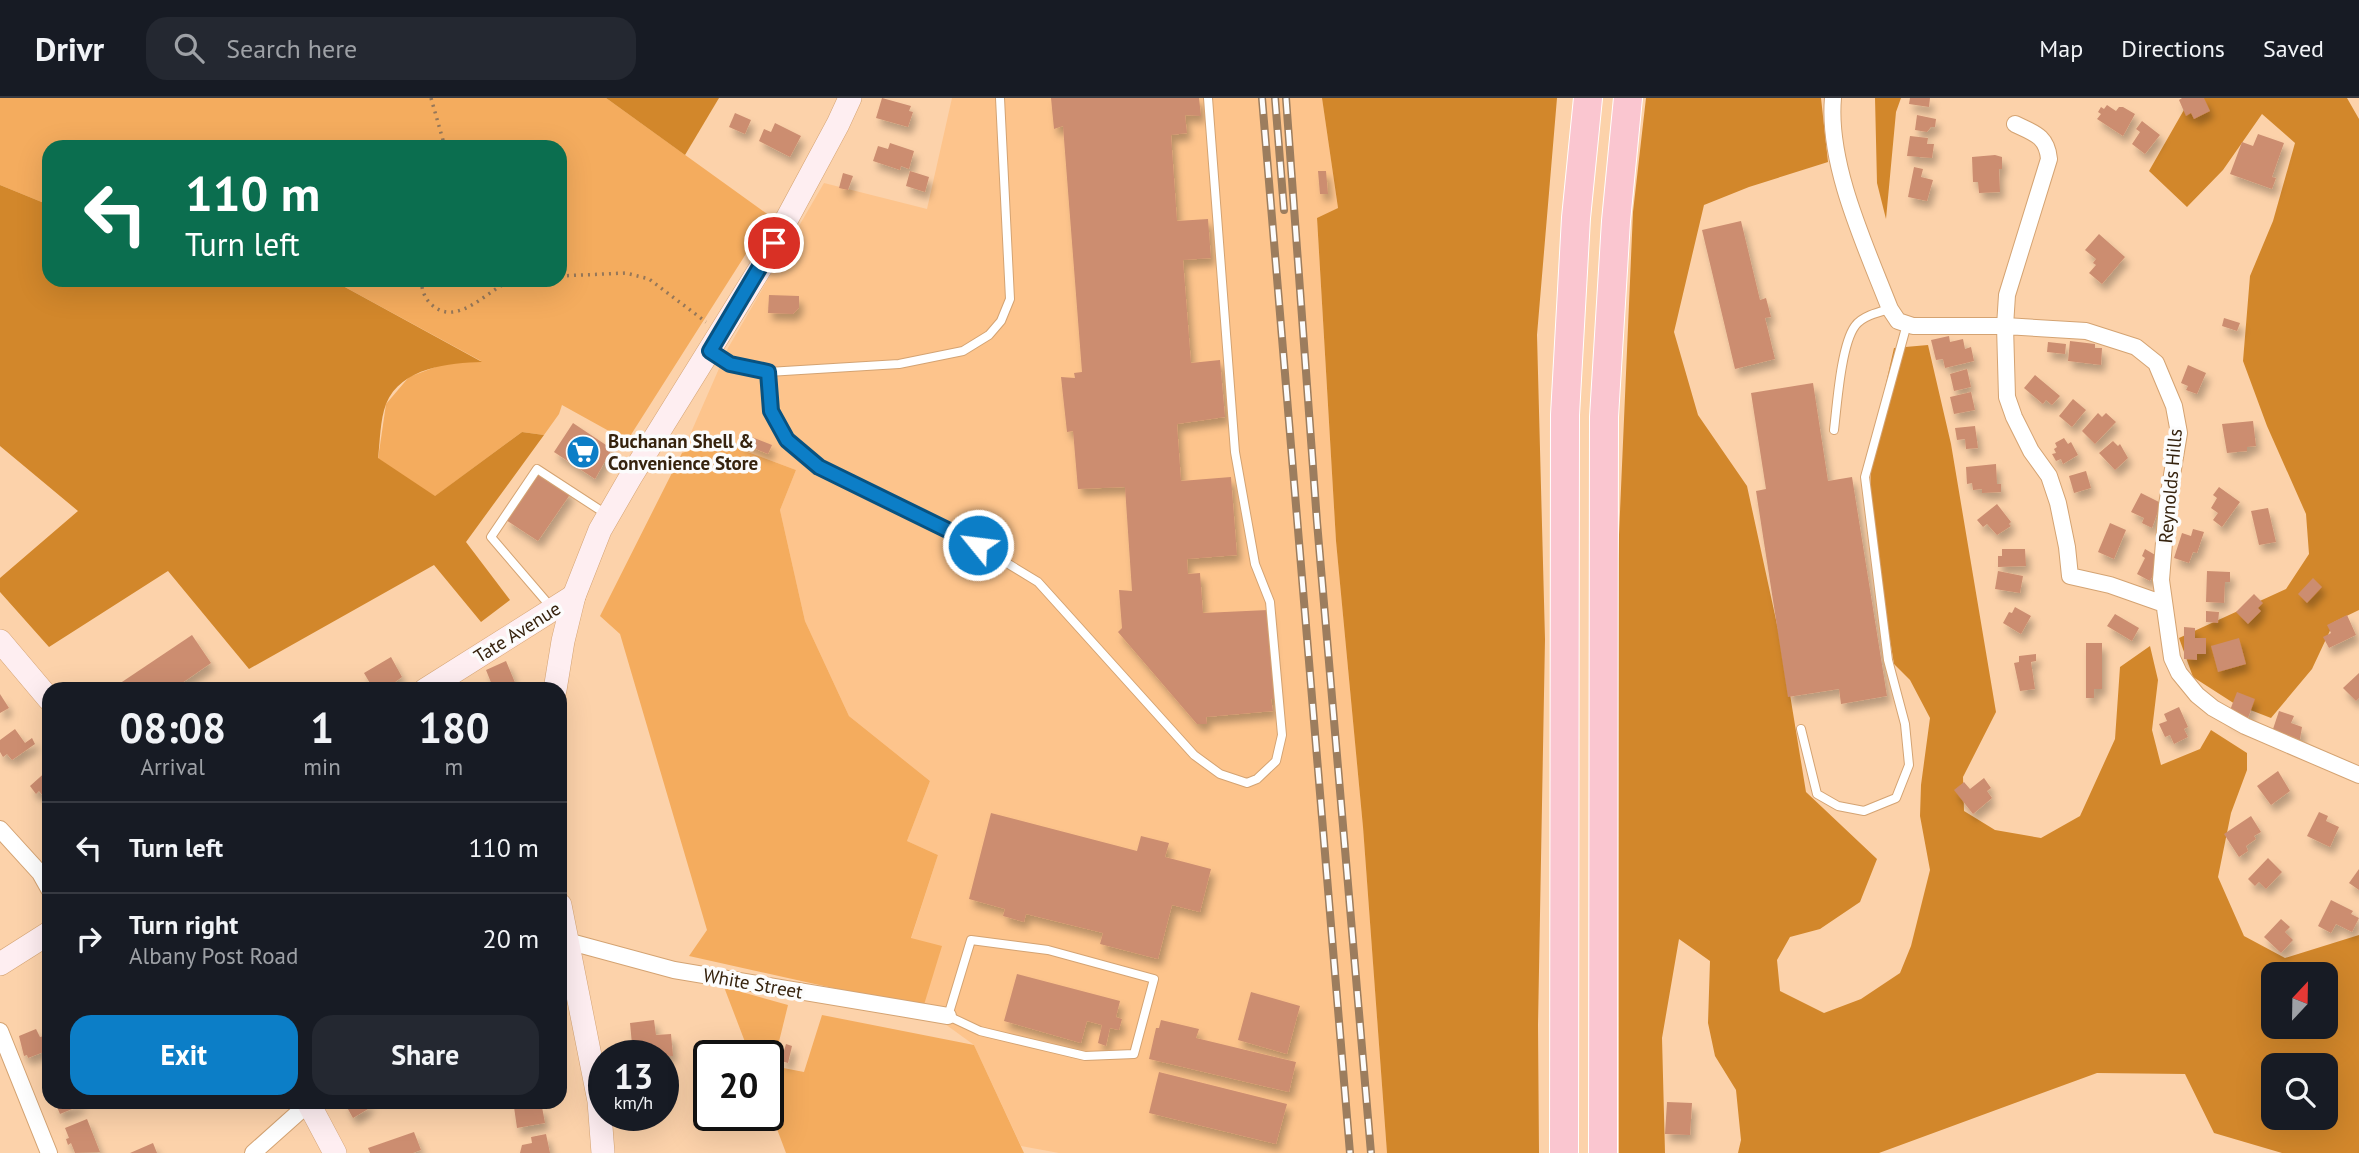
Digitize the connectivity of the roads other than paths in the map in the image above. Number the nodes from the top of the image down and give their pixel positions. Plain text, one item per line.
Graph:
1 (849, 98) edge
2 (1000, 98) edge
3 (1208, 98) edge
4 (1588, 98) edge
5 (1628, 98) edge
6 (1833, 98) edge
7 (2015, 124) dead end
8 (1890, 309) junction
9 (1907, 324) junction
10 (2005, 327) junction
11 (716, 342) junction
12 (768, 372) junction
13 (1834, 430) dead end
14 (608, 516) junction
15 (574, 596) junction
16 (2164, 604) junction
17 (552, 609) junction
18 (0, 641) edge
19 (438, 682) edge
20 (556, 682) edge
21 (42, 691) edge
22 (1801, 729) dead end
23 (2359, 775) edge
24 (0, 829) edge
25 (42, 877) edge
26 (42, 937) edge
27 (567, 941) edge
28 (567, 958) edge
29 (0, 964) edge
30 (948, 1016) junction
31 (0, 1031) edge
32 (302, 1109) edge
33 (312, 1109) edge
34 (49, 1153) edge
35 (253, 1153) edge
36 (335, 1153) edge
37 (603, 1153) edge
38 (1564, 1153) edge
39 (1603, 1153) edge

1 - 11 main road
2 - 12 lane
3 - 12 lane
4 - 38 highway
5 - 39 highway
6 - 8 street
7 - 10 street
8 - 9 street
8 - 13 lane
9 - 10 street, Reynolds Hills
9 - 22 lane
10 - 16 street
10 - 16 street, Reynolds Hills
11 - 12 lane
11 - 14 main road
14 - 15 main road
14 - 17 lane
15 - 17 main road, Tate Avenue
15 - 20 main road
16 - 23 street, Reynolds Hills
17 - 19 main road, Tate Avenue
18 - 21 main road
24 - 25 street
26 - 29 main road
27 - 30 street, White Street
28 - 37 main road
30 - 30 lane
31 - 34 street
32 - 35 street
33 - 36 main road

